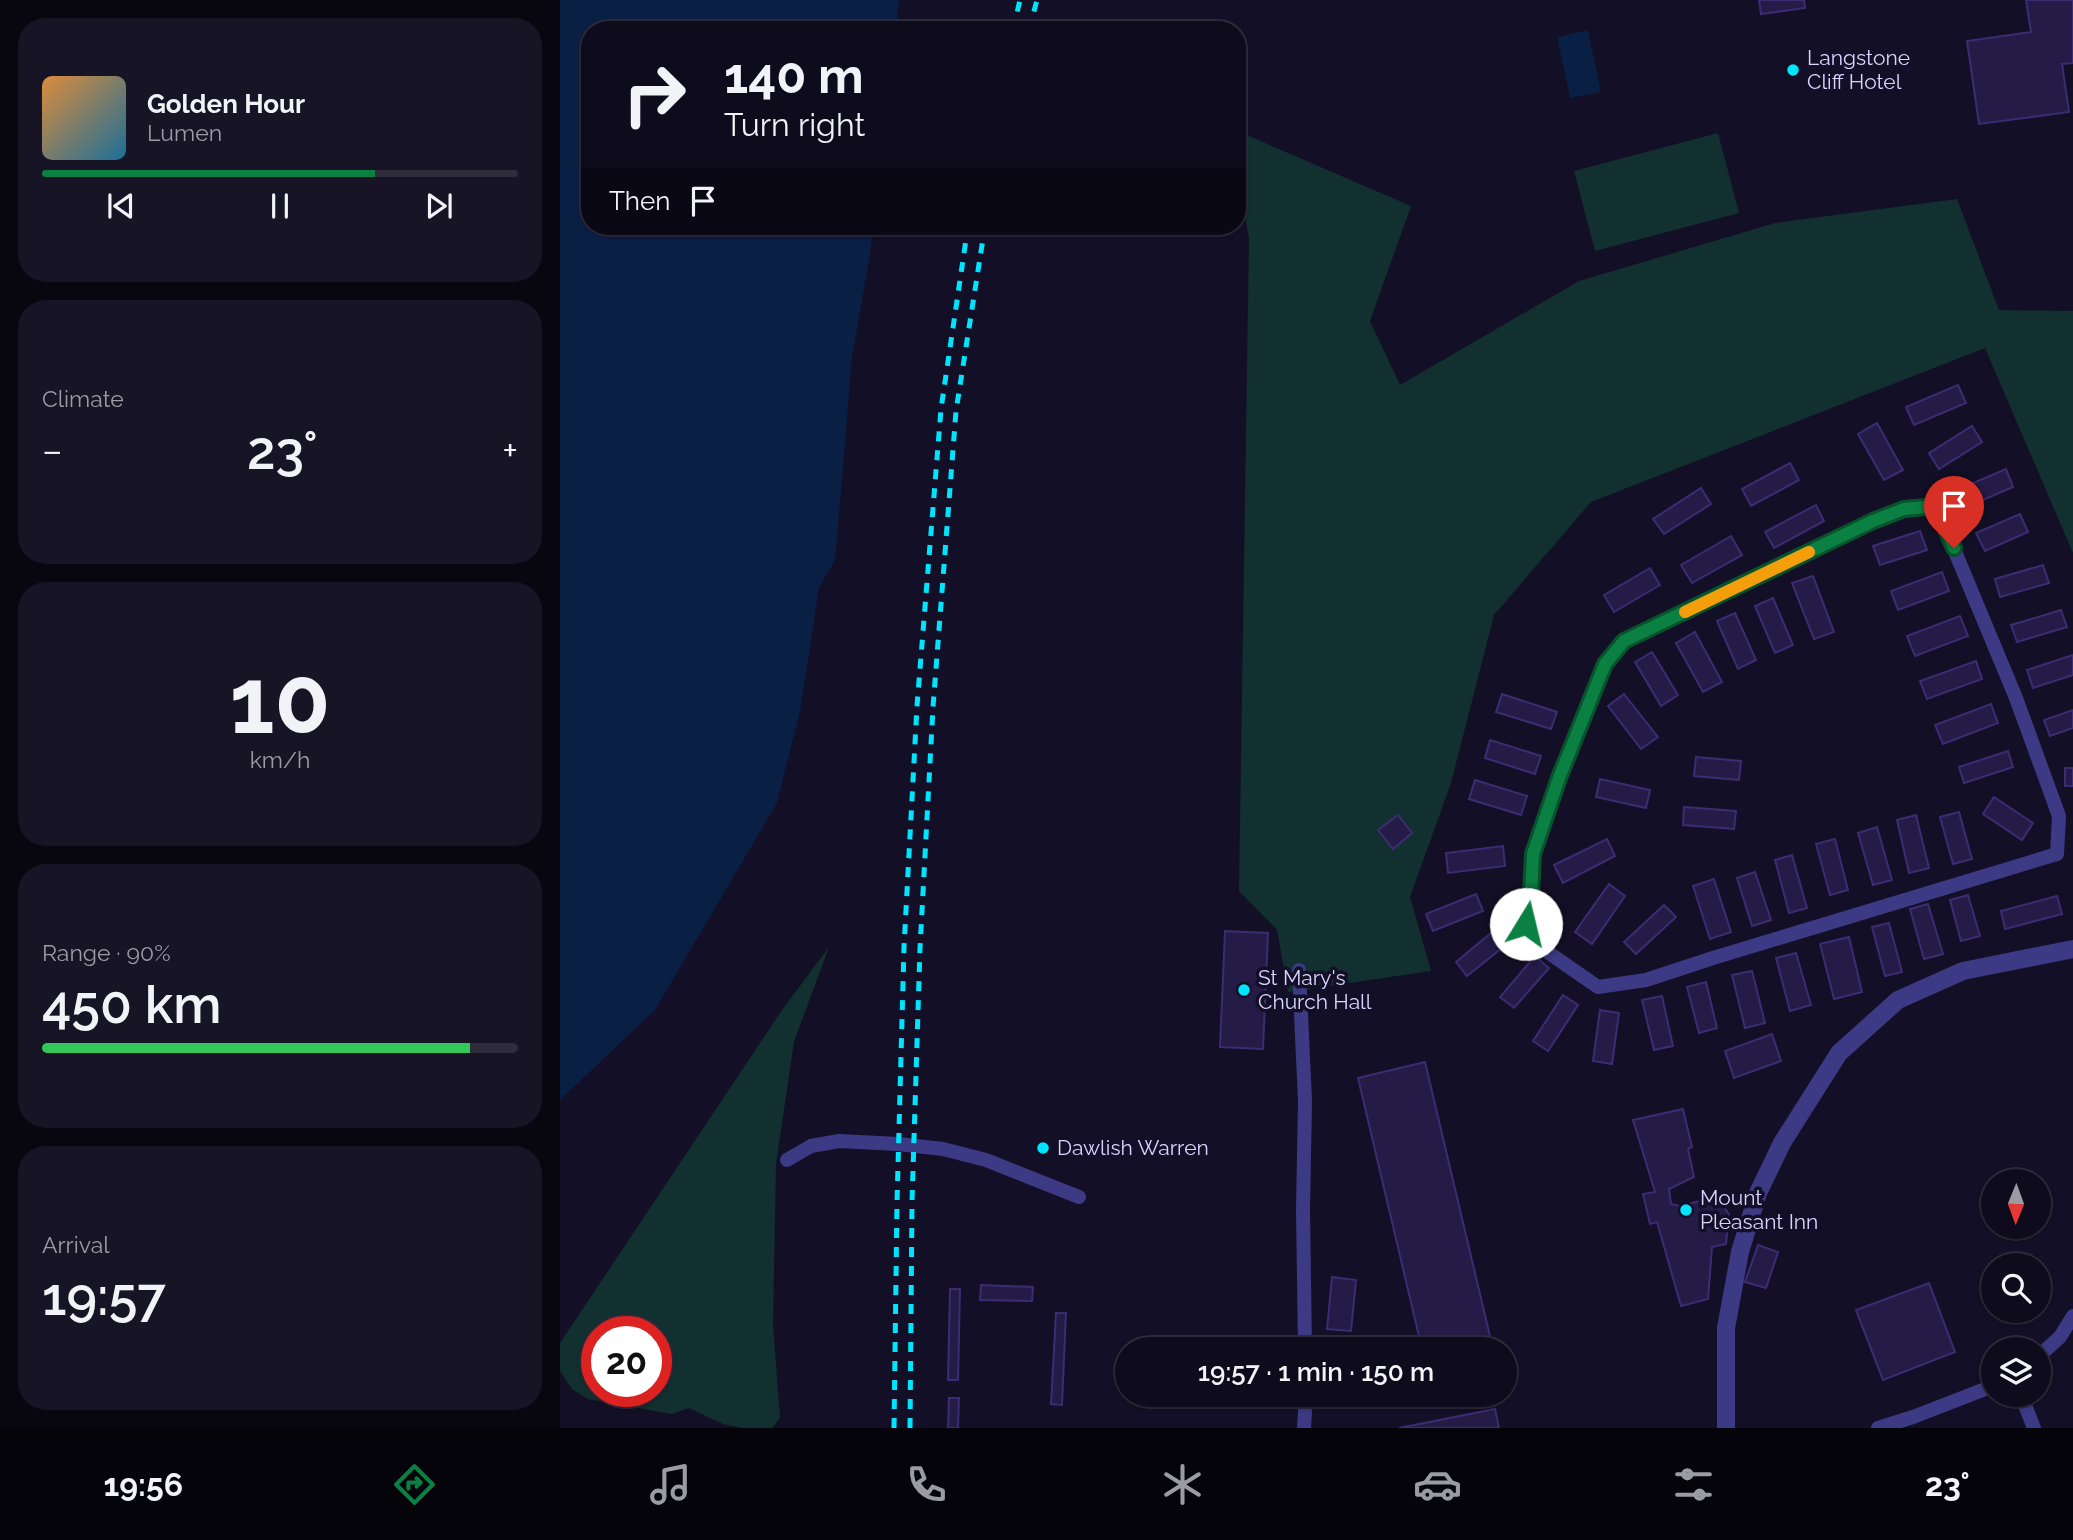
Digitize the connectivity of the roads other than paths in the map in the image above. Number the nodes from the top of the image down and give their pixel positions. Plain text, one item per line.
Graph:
1 (2057, 854) junction
2 (2073, 857) edge
3 (2073, 949) edge
4 (1299, 970) dead end
5 (787, 1160) dead end
6 (1079, 1197) dead end
7 (2073, 1316) edge
8 (1305, 1337) edge
9 (2051, 1345) edge
10 (1981, 1392) edge
11 (1305, 1407) edge
12 (2026, 1407) edge
13 (1915, 1423) edge
14 (1304, 1428) edge
15 (1726, 1428) edge
16 (1878, 1428) edge
17 (2034, 1428) edge

1 - 1 lane
1 - 2 lane
3 - 15 street
4 - 8 lane
5 - 6 lane
7 - 9 lane
10 - 13 lane
11 - 14 lane
12 - 17 lane
13 - 16 lane

